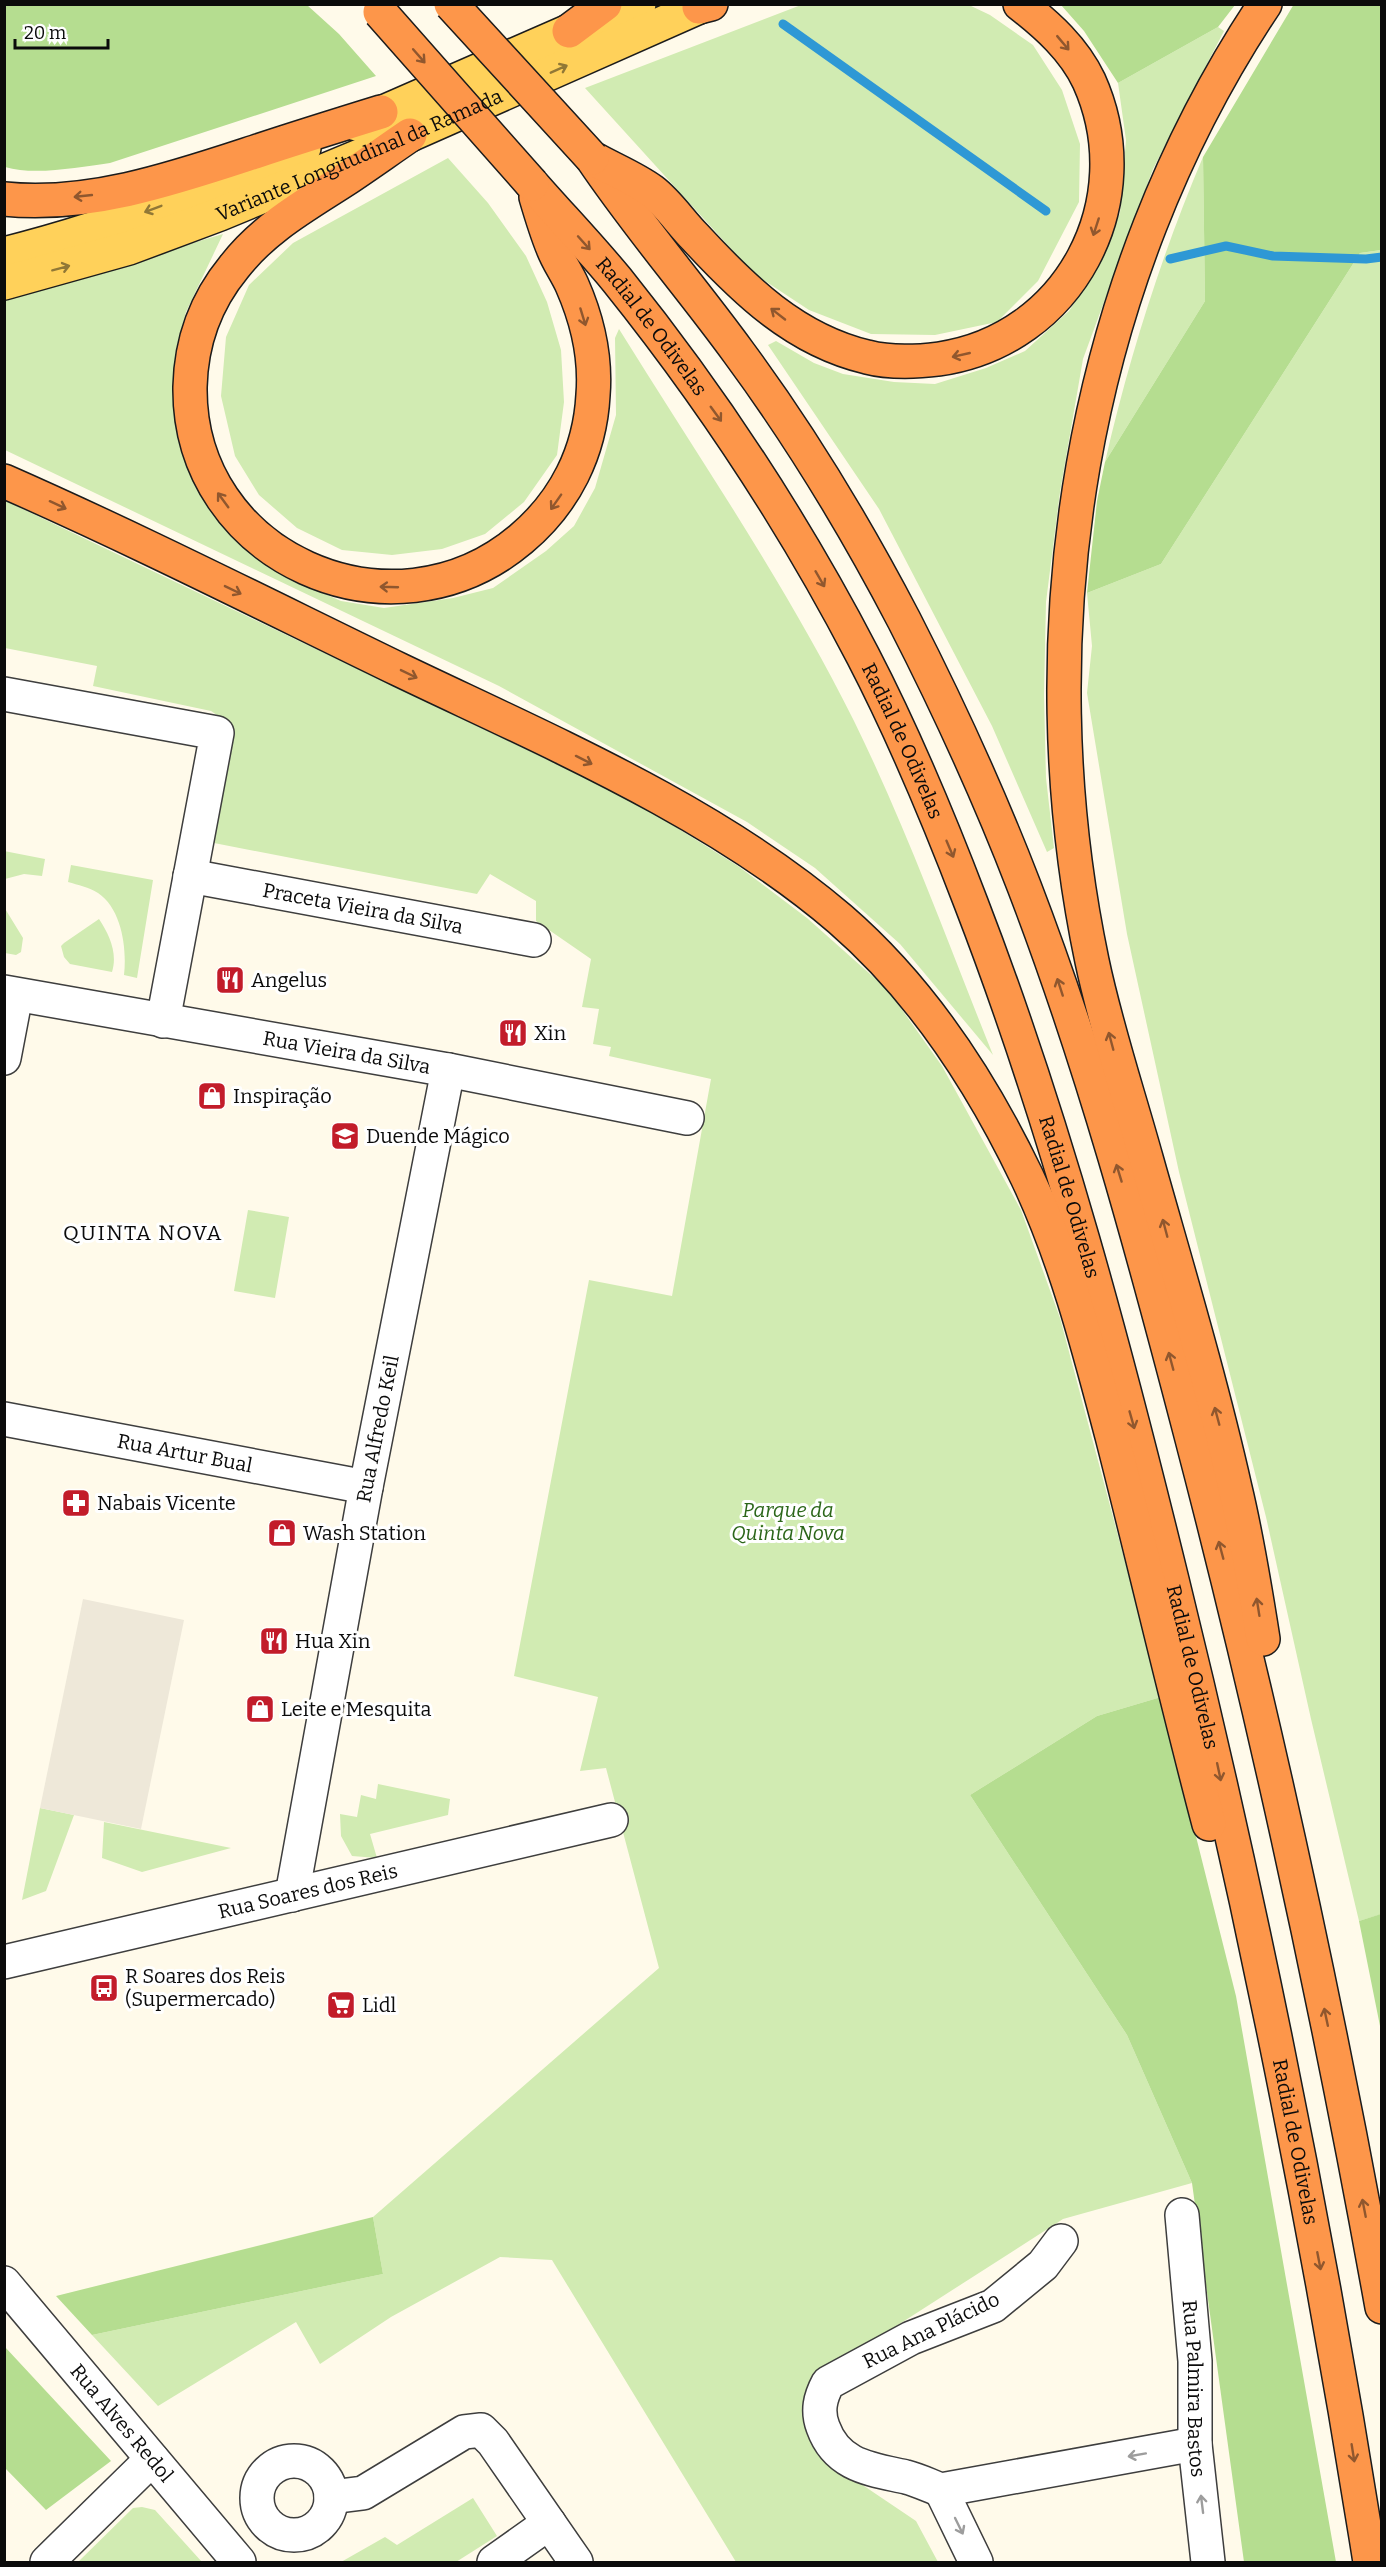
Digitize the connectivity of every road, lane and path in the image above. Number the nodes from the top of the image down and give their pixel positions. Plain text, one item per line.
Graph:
1 (451, 4) edge
2 (605, 4) edge
3 (639, 4) edge
4 (1020, 4) edge
5 (1265, 4) edge
6 (705, 6) edge
7 (373, 7) edge
8 (569, 31) junction
9 (381, 112) junction
10 (410, 135) junction
11 (591, 158) junction
12 (532, 184) junction
13 (4, 199) edge
14 (4, 254) edge
15 (4, 283) edge
16 (4, 481) edge
17 (4, 694) edge
18 (190, 876) junction
19 (534, 940) dead end
20 (10, 994) edge
21 (163, 1021) junction
22 (4, 1058) edge
23 (448, 1070) junction
24 (687, 1118) dead end
25 (4, 1419) edge
26 (366, 1487) junction
27 (611, 1820) dead end
28 (292, 1895) junction
29 (1304, 1914) junction
30 (4, 1962) edge
31 (1296, 2142) junction
32 (1182, 2214) dead end
33 (1061, 2241) dead end
34 (4, 2283) edge
35 (1382, 2307) edge
36 (1195, 2444) junction
37 (152, 2459) junction
38 (942, 2490) junction
39 (331, 2497) dead end
40 (549, 2523) junction
41 (47, 2562) edge
42 (239, 2562) edge
43 (494, 2562) edge
44 (576, 2562) edge
45 (976, 2562) edge
46 (1208, 2562) edge
47 (1370, 2562) edge

1 - 11 highway, bridge
2 - 8 highway
3 - 8 main road, Variante Longitudinal da Ramada
4 -> 11 highway
29 -> 5 highway
10 -> 6 main road, Variante Longitudinal da Ramada
7 -> 12 highway, Radial de Odivelas, bridge
8 - 9 main road, Variante Longitudinal da Ramada
9 -> 13 highway
9 -> 14 main road, Variante Longitudinal da Ramada
12 -> 10 highway
15 -> 10 main road, Variante Longitudinal da Ramada
29 -> 11 highway
12 -> 31 highway, Radial de Odivelas
16 -> 31 highway
17 - 18 street
18 - 19 street, Praceta Vieira da Silva
18 - 21 street
20 - 21 street, Rua Vieira da Silva
20 - 22 street
21 - 23 street, Rua Vieira da Silva
23 - 24 street, Rua Vieira da Silva
23 - 26 street, Rua Alfredo Keil
25 - 26 street, Rua Artur Bual
26 - 28 street, Rua Alfredo Keil
27 - 28 street, Rua Soares dos Reis
28 - 30 street, Rua Soares dos Reis
35 -> 29 highway
31 -> 47 highway, Radial de Odivelas
32 - 36 street, Rua Palmira Bastos
33 - 38 street, Rua Ana Plácido
34 - 37 street, Rua Alves Redol
36 -> 38 street
46 -> 36 street, Rua Palmira Bastos
37 - 41 street
37 - 42 street, Rua Alves Redol
38 -> 45 street
39 - 40 street
40 - 43 street
40 - 44 street

